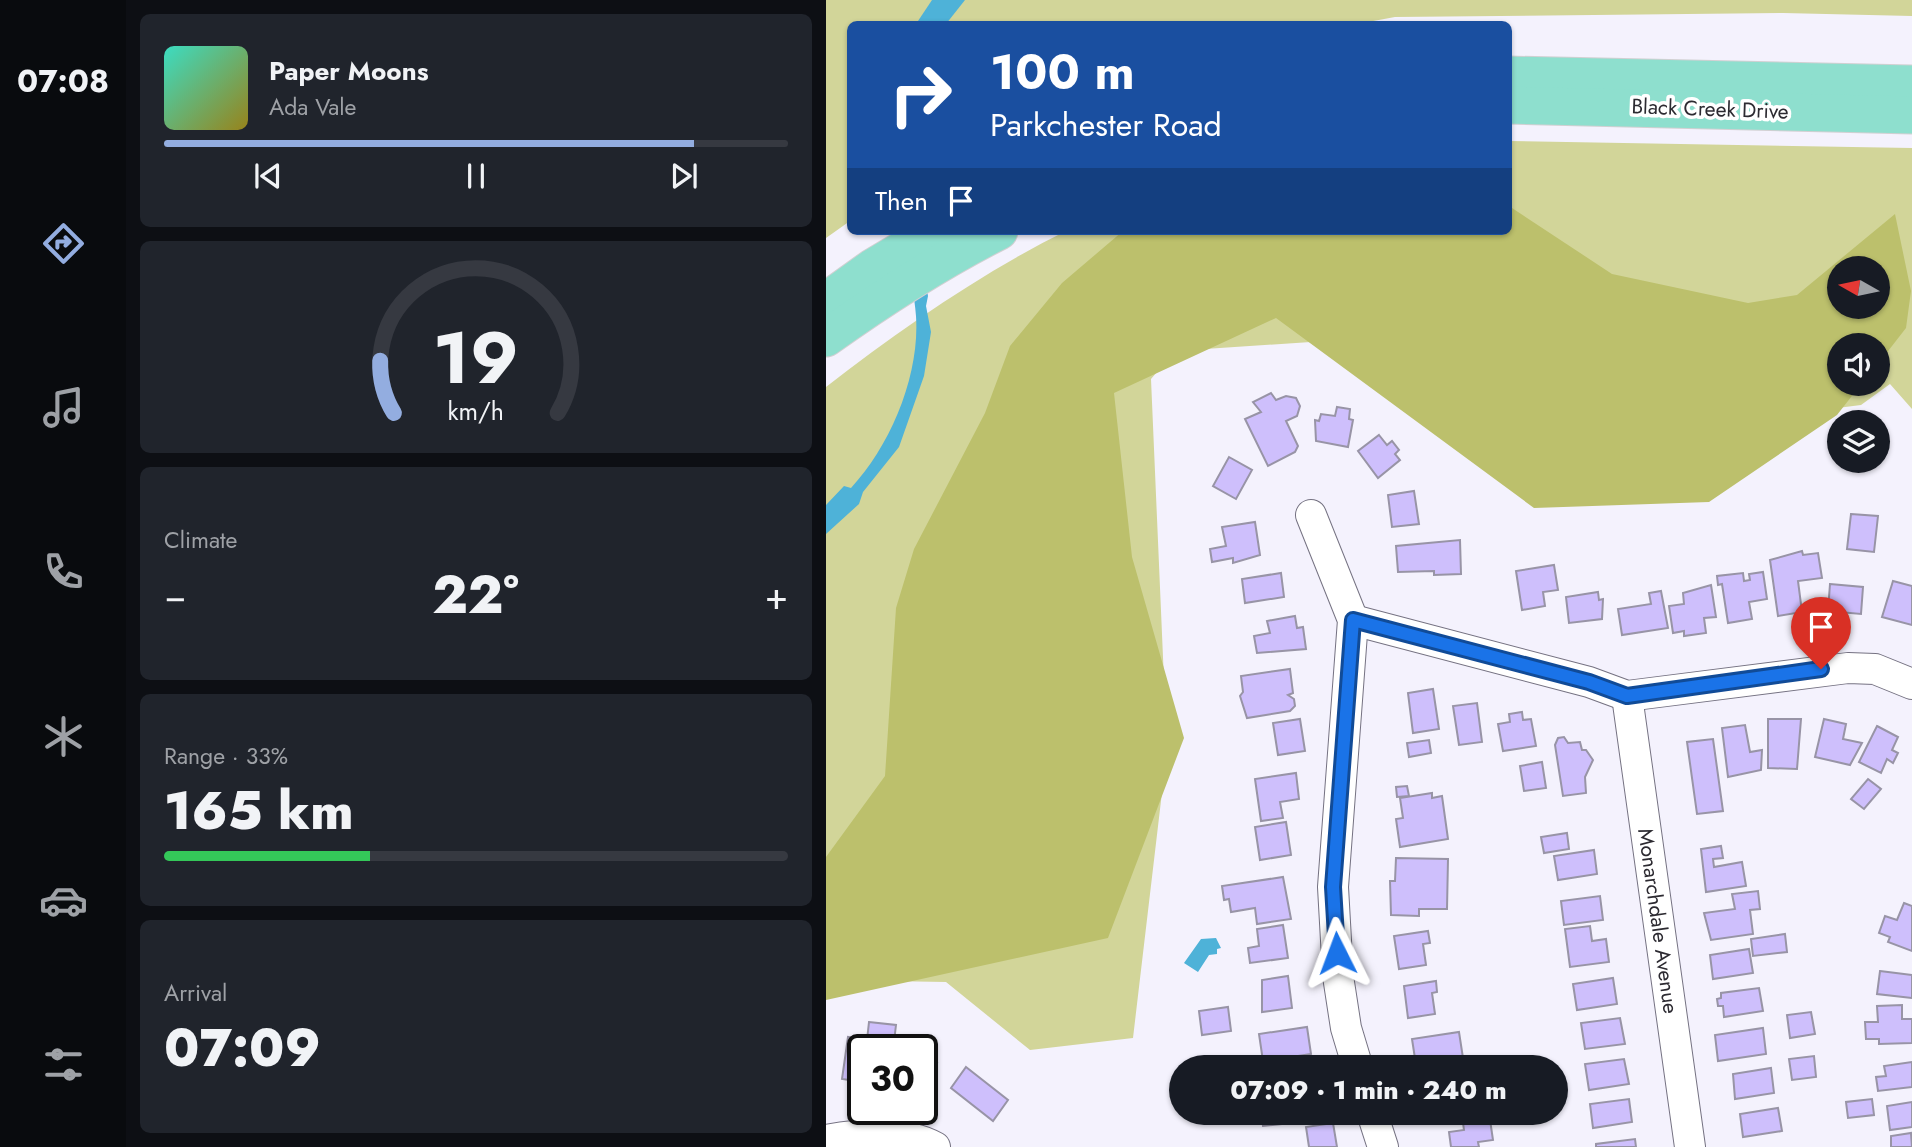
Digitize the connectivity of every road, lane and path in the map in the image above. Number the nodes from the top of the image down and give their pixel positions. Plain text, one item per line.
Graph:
1 (1512, 75) edge
2 (1912, 84) edge
3 (1512, 105) edge
4 (1912, 115) edge
5 (980, 235) edge
6 (942, 243) edge
7 (876, 284) junction
8 (826, 301) edge
9 (826, 338) edge
10 (1311, 515) dead end
11 (1353, 620) junction
12 (1912, 684) edge
13 (1627, 696) junction
14 (1354, 1055) edge
15 (1376, 1125) edge
16 (826, 1140) edge
17 (934, 1147) edge
18 (1383, 1147) edge
19 (1690, 1147) edge

1 - 2 main road, Black Creek Drive
3 - 4 main road, Black Creek Drive
5 - 6 main road
6 - 7 main road
7 - 8 main road
7 - 9 main road
10 - 11 street
11 - 13 street
11 - 14 street
12 - 13 street
13 - 19 street, Monarchdale Avenue
15 - 18 street
16 - 17 street

